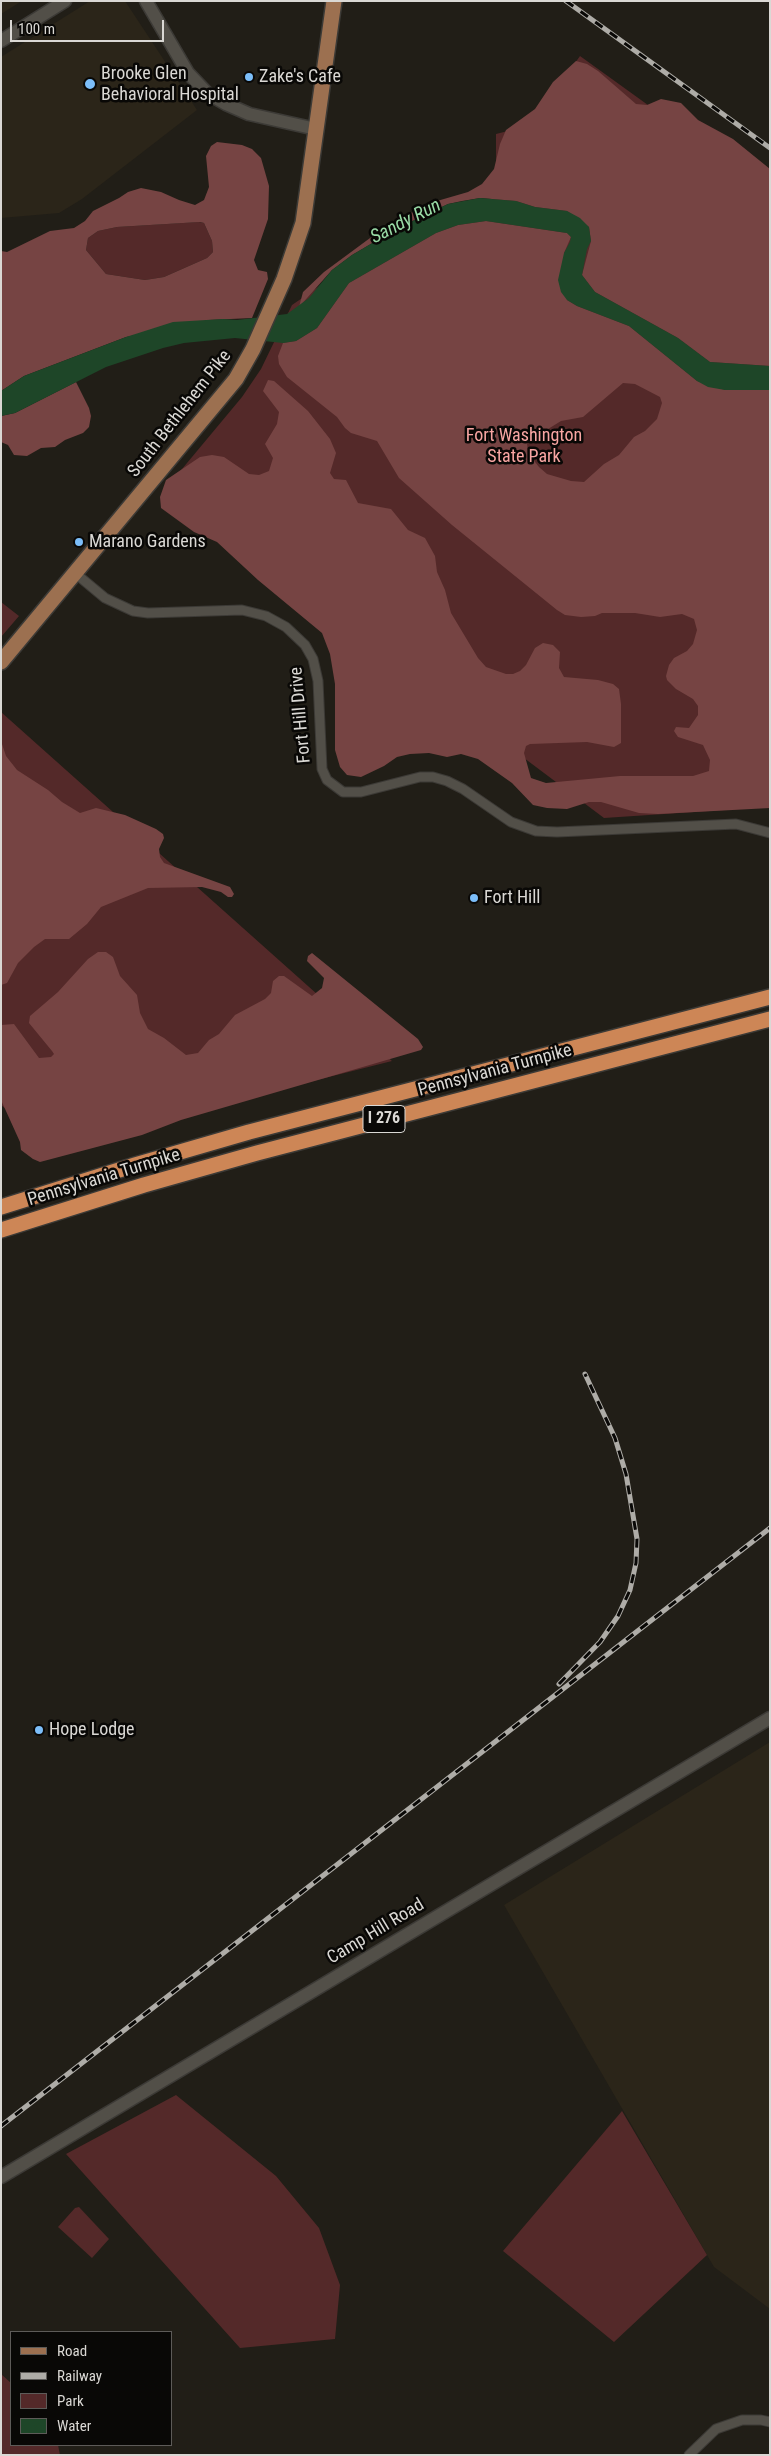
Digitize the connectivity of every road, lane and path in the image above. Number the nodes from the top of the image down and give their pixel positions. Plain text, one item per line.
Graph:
1 (65, 1) edge
2 (146, 1) edge
3 (334, 1) edge
4 (1, 41) edge
5 (316, 129) junction
6 (75, 573) junction
7 (1, 662) edge
8 (770, 833) edge
9 (770, 997) edge
10 (770, 1019) edge
11 (1, 1207) edge
12 (1, 1230) edge
13 (770, 1718) edge
14 (1, 2177) edge
15 (770, 2422) edge
16 (688, 2455) edge

1 - 4 street
2 - 5 street
3 - 5 main road, South Bethlehem Pike
5 - 6 main road, South Bethlehem Pike
6 - 7 main road, South Bethlehem Pike
6 - 8 street, Fort Hill Drive
9 - 11 highway, Pennsylvania Turnpike / I 276
10 - 12 highway, Pennsylvania Turnpike / I 276
13 - 14 street, Camp Hill Road
15 - 16 street

